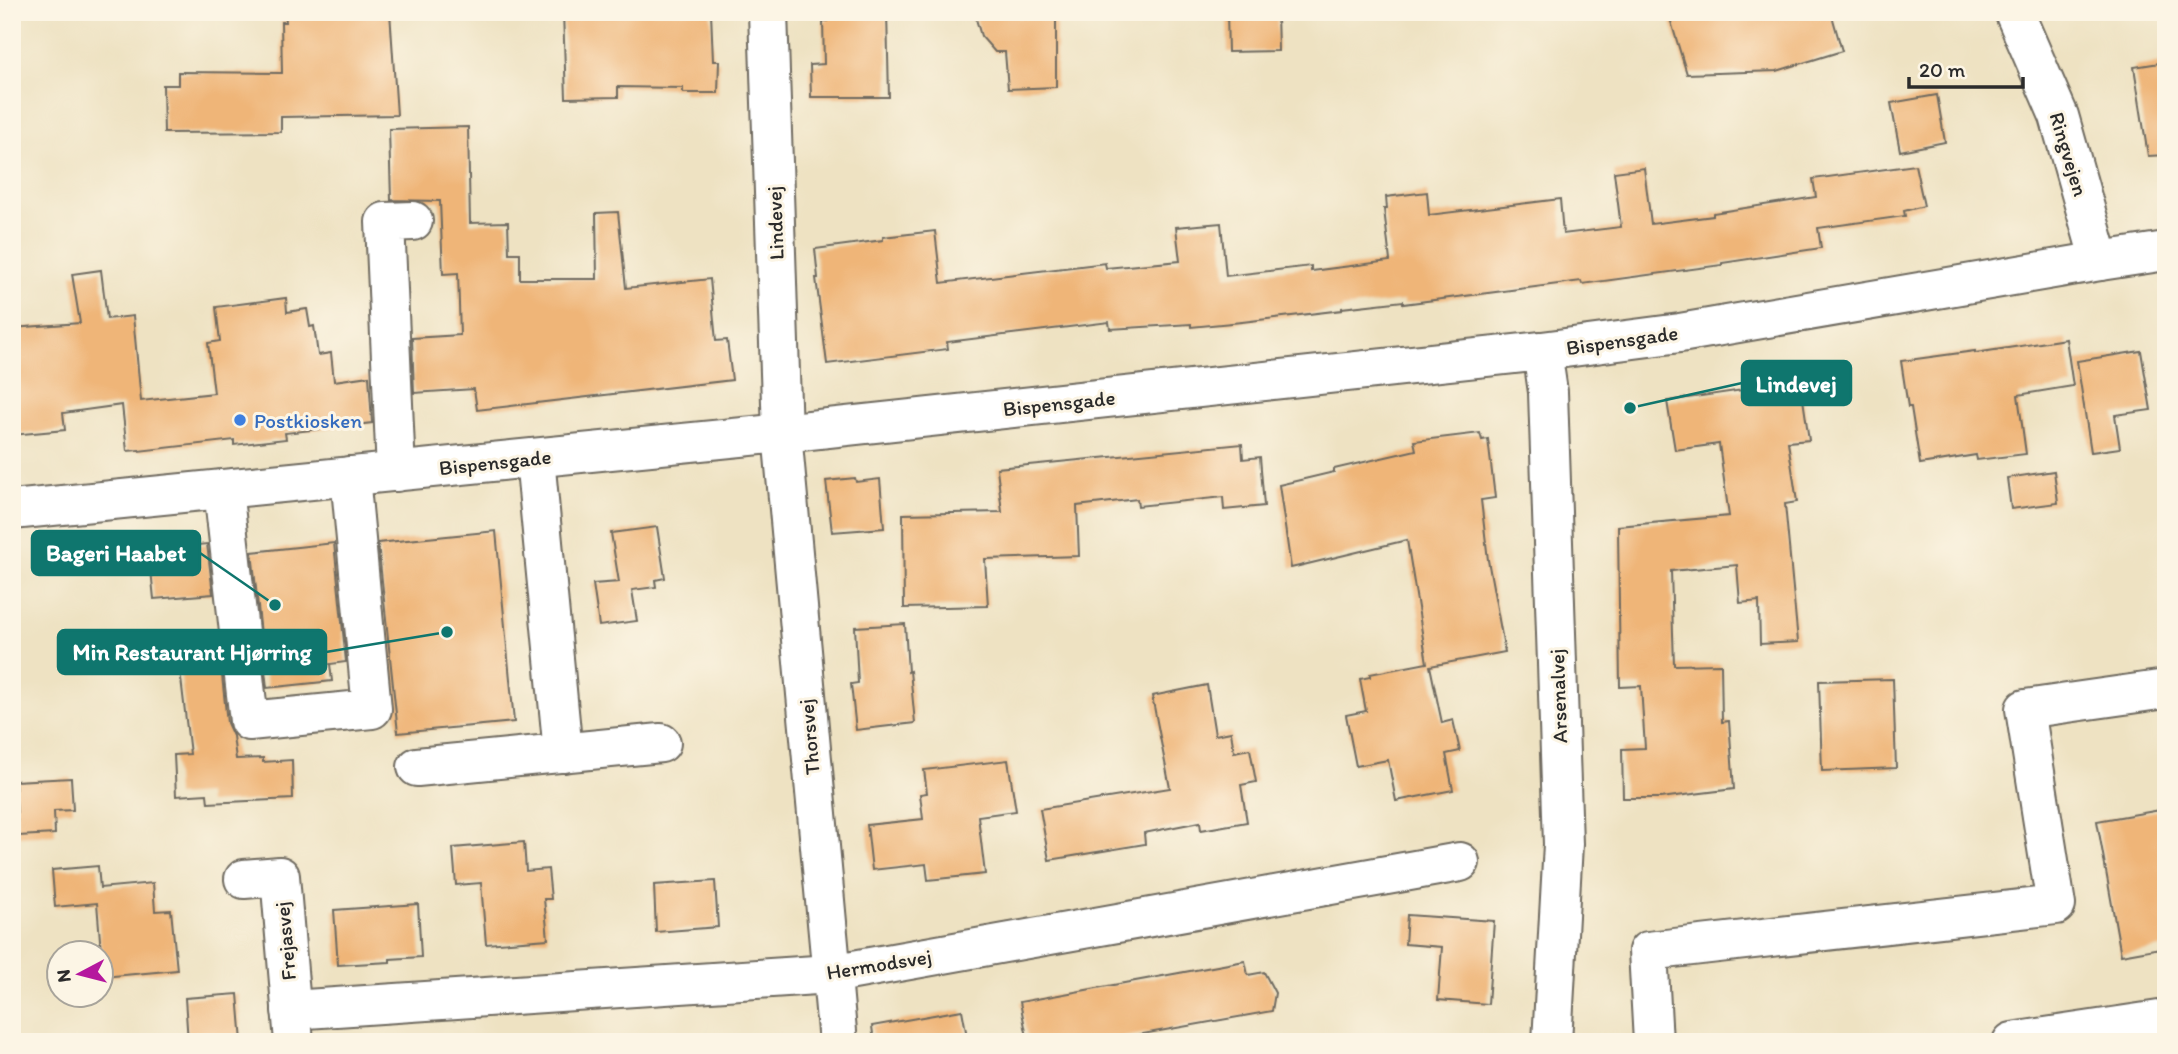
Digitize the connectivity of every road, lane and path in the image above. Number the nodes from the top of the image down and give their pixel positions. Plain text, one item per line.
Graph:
1 (768, 12) edge
2 (2014, 12) edge
3 (413, 220) dead end
4 (2166, 251) edge
5 (2100, 261) junction
6 (1542, 351) junction
7 (782, 433) junction
8 (535, 458) junction
9 (396, 472) junction
10 (350, 476) junction
11 (223, 489) junction
12 (12, 510) edge
13 (2166, 689) edge
14 (661, 743) dead end
15 (562, 752) junction
16 (417, 767) dead end
17 (1460, 862) dead end
18 (244, 879) dead end
19 (831, 974) junction
20 (2166, 1019) edge
21 (292, 1026) edge
22 (838, 1042) edge
23 (1552, 1042) edge
24 (1653, 1042) edge
25 (2012, 1042) edge

1 - 7 street, Lindevej
2 - 5 street, Ringvejen
3 - 9 street
4 - 5 street, Bispensgade
5 - 6 street, Bispensgade
6 - 7 street, Bispensgade
6 - 23 street, Arsenalvej
7 - 8 street, Bispensgade
7 - 19 street, Thorsvej
8 - 9 street, Bispensgade
8 - 15 street
9 - 10 street, Bispensgade
10 - 11 street, Bispensgade
10 - 11 street
11 - 12 street, Bispensgade
13 - 24 street
14 - 15 street
15 - 16 street
17 - 19 street, Hermodsvej
18 - 21 street, Frejasvej
19 - 21 street, Hermodsvej
19 - 22 street, Thorsvej
20 - 25 street

